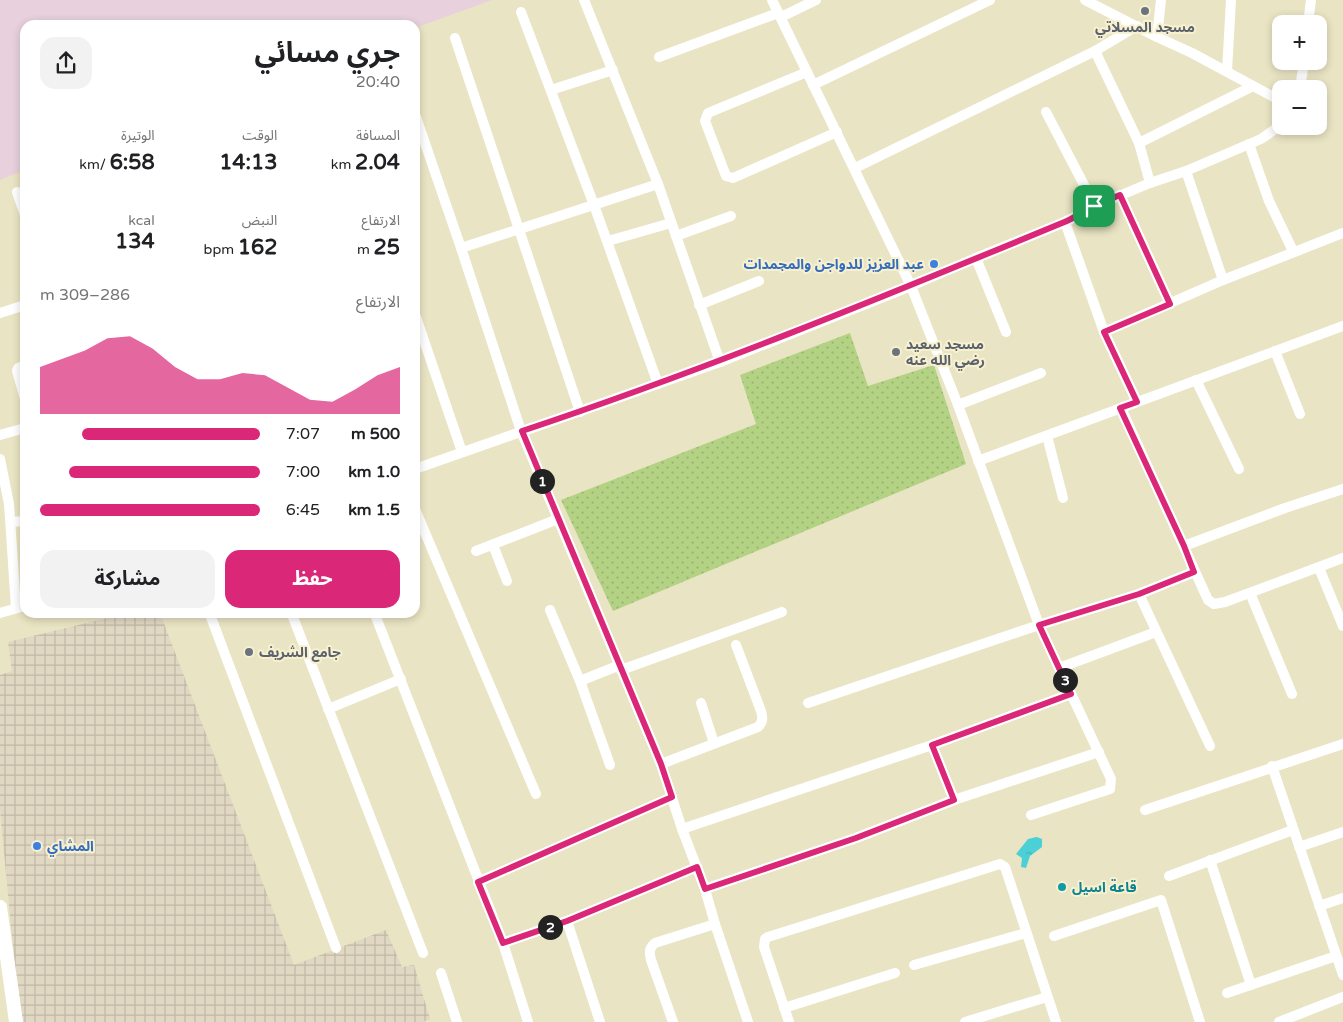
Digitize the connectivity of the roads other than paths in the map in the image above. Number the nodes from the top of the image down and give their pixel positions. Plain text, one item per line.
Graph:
1 (584, 0) edge
2 (772, 0) edge
3 (816, 0) edge
4 (990, 0) edge
5 (1085, 0) edge
6 (1161, 0) edge
7 (1231, 0) edge
8 (1311, 0) edge
9 (521, 12) dead end
10 (779, 15) junction
11 (1309, 15) edge
12 (1137, 26) junction
13 (1157, 37) junction
14 (455, 38) dead end
15 (1095, 51) junction
16 (659, 57) dead end
17 (613, 70) junction
18 (1227, 71) junction
19 (807, 72) junction
20 (814, 85) junction
21 (1253, 86) junction
22 (552, 90) junction
23 (1272, 96) edge
24 (1046, 112) dead end
25 (420, 129) edge
26 (1272, 131) edge
27 (837, 132) junction
28 (1139, 143) junction
29 (1249, 144) junction
30 (855, 168) junction
31 (1186, 171) junction
32 (1150, 183) junction
33 (658, 184) junction
34 (16, 192) dead end
35 (1120, 195) junction
36 (20, 202) edge
37 (594, 205) junction
38 (1094, 206) junction
39 (731, 216) dead end
40 (1065, 222) junction
41 (671, 223) junction
42 (518, 230) junction
43 (1343, 233) edge
44 (676, 236) junction
45 (608, 242) junction
46 (461, 248) junction
47 (1293, 251) junction
48 (976, 258) junction
49 (759, 280) dead end
50 (1223, 280) junction
51 (911, 286) junction
52 (1170, 304) junction
53 (700, 305) junction
54 (20, 307) edge
55 (0, 313) edge
56 (1343, 326) edge
57 (420, 329) edge
58 (1006, 332) dead end
59 (1104, 332) junction
60 (1274, 351) junction
61 (720, 362) junction
62 (20, 367) edge
63 (1041, 373) dead end
64 (1196, 380) junction
65 (20, 383) edge
66 (658, 384) junction
67 (1137, 402) junction
68 (958, 405) junction
69 (1120, 408) junction
70 (580, 412) junction
71 (1300, 414) dead end
72 (20, 430) edge
73 (522, 431) junction
74 (0, 436) edge
75 (1047, 436) junction
76 (462, 452) junction
77 (0, 459) edge
78 (978, 461) junction
79 (420, 467) edge
80 (1239, 469) dead end
81 (1343, 489) edge
82 (1063, 498) dead end
83 (558, 519) junction
84 (20, 521) edge
85 (420, 521) edge
86 (11, 522) junction
87 (493, 545) junction
88 (1184, 546) junction
89 (476, 551) dead end
90 (1343, 558) edge
91 (1319, 568) junction
92 (1194, 572) junction
93 (507, 581) dead end
94 (1250, 593) junction
95 (1139, 594) junction
96 (20, 607) edge
97 (550, 610) dead end
98 (782, 612) dead end
99 (0, 613) edge
100 (211, 618) edge
101 (293, 618) edge
102 (376, 618) edge
103 (1039, 625) junction
104 (1343, 626) edge
105 (1156, 632) junction
106 (736, 645) dead end
107 (621, 667) junction
108 (1059, 668) junction
109 (401, 679) junction
110 (580, 681) junction
111 (1071, 694) junction
112 (1292, 694) dead end
113 (701, 703) dead end
114 (808, 703) dead end
115 (328, 709) junction
116 (714, 743) junction
117 (1343, 744) edge
118 (932, 745) junction
119 (1210, 746) dead end
120 (1099, 752) junction
121 (661, 764) junction
122 (610, 765) dead end
123 (1272, 766) junction
124 (536, 794) dead end
125 (672, 797) junction
126 (954, 800) junction
127 (1145, 810) dead end
128 (1031, 816) dead end
129 (682, 829) junction
130 (1293, 830) junction
131 (1343, 832) edge
132 (1299, 846) junction
133 (1210, 860) junction
134 (697, 867) junction
135 (1169, 876) dead end
136 (478, 882) junction
137 (705, 889) junction
138 (1343, 898) edge
139 (0, 906) edge
140 (1319, 906) junction
141 (567, 921) junction
142 (714, 924) junction
143 (1026, 933) junction
144 (1054, 936) dead end
145 (503, 943) junction
146 (336, 948) dead end
147 (422, 953) dead end
148 (1336, 956) junction
149 (914, 965) dead end
150 (1342, 970) edge
151 (441, 973) dead end
152 (896, 973) dead end
153 (1252, 985) junction
154 (1228, 993) dead end
155 (1047, 997) junction
156 (1343, 997) edge
157 (784, 1008) junction
158 (16, 1022) edge
159 (457, 1022) edge
160 (528, 1022) edge
161 (600, 1022) edge
162 (673, 1022) edge
163 (748, 1022) edge
164 (789, 1022) edge
165 (965, 1022) edge
166 (1056, 1022) edge
167 (1200, 1022) edge
168 (1280, 1022) edge

1 - 17 street
2 - 10 street
3 - 10 street
4 - 20 street
5 - 12 street
6 - 13 street
7 - 18 street
8 - 11 street
9 - 22 street
10 - 16 street
10 - 19 street
12 - 13 street
12 - 15 street
13 - 18 street
14 - 42 street
15 - 28 street
15 - 30 street
17 - 22 street
17 - 33 street
18 - 21 street
19 - 20 street
19 - 27 street
20 - 27 street
21 - 23 street
21 - 28 street
22 - 37 street
24 - 38 street
25 - 46 street
26 - 29 street
27 - 30 street
28 - 32 street
29 - 31 street
29 - 47 street
30 - 51 street
31 - 32 street
31 - 50 street
32 - 35 street
33 - 37 street
33 - 41 street
34 - 36 street
35 - 38 street
35 - 52 street
37 - 42 street
37 - 45 street
38 - 40 street
39 - 44 street
40 - 48 street
40 - 59 street
41 - 44 street
41 - 45 street
42 - 46 street
42 - 70 street
43 - 47 street
44 - 53 street
45 - 66 street
46 - 73 street
47 - 50 street
48 - 51 street
48 - 58 street
49 - 53 street
50 - 52 street
51 - 61 street
51 - 68 street
52 - 59 street
53 - 61 street
54 - 55 street
56 - 60 street
57 - 76 street
59 - 67 street
60 - 64 street
60 - 71 street
61 - 66 street
62 - 65 street
63 - 68 street
64 - 67 street
64 - 80 street
66 - 70 street
67 - 69 street
68 - 78 street
69 - 75 street
69 - 88 street
70 - 73 street
72 - 74 street
73 - 76 street
73 - 83 street
75 - 78 street
75 - 82 street
76 - 79 street
77 - 86 street
78 - 103 street
81 - 88 street
83 - 87 street
83 - 107 street
84 - 86 street
85 - 124 street
86 - 96 street
87 - 89 street
87 - 93 street
88 - 92 street
90 - 91 street
91 - 94 street
91 - 104 street
92 - 94 street
92 - 95 street
94 - 112 street
95 - 103 street
95 - 105 street
96 - 99 street
97 - 110 street
98 - 107 street
100 - 146 street
101 - 115 street
102 - 109 street
103 - 108 street
103 - 114 street
105 - 108 street
105 - 119 street
106 - 116 street
107 - 110 street
107 - 121 street
108 - 111 street
109 - 115 street
109 - 136 street
110 - 122 street
111 - 118 street
111 - 120 street
113 - 116 street
115 - 147 street
116 - 121 street
117 - 123 street
118 - 126 street
118 - 129 street
120 - 126 street
120 - 128 street
121 - 125 street
123 - 127 street
123 - 130 street
125 - 129 street
125 - 136 street
126 - 137 street
129 - 134 street
130 - 132 street
130 - 133 street
131 - 132 street
132 - 140 street
133 - 135 street
133 - 153 street
134 - 137 street
134 - 141 street
136 - 145 street
137 - 142 street
138 - 140 street
139 - 158 street
140 - 148 street
141 - 145 street
141 - 161 street
142 - 162 street
142 - 163 street
143 - 149 street
143 - 155 street
143 - 157 street
144 - 167 street
145 - 160 street
148 - 150 street
148 - 153 street
151 - 159 street
152 - 157 street
153 - 154 street
155 - 165 street
155 - 166 street
156 - 168 street
157 - 164 street

